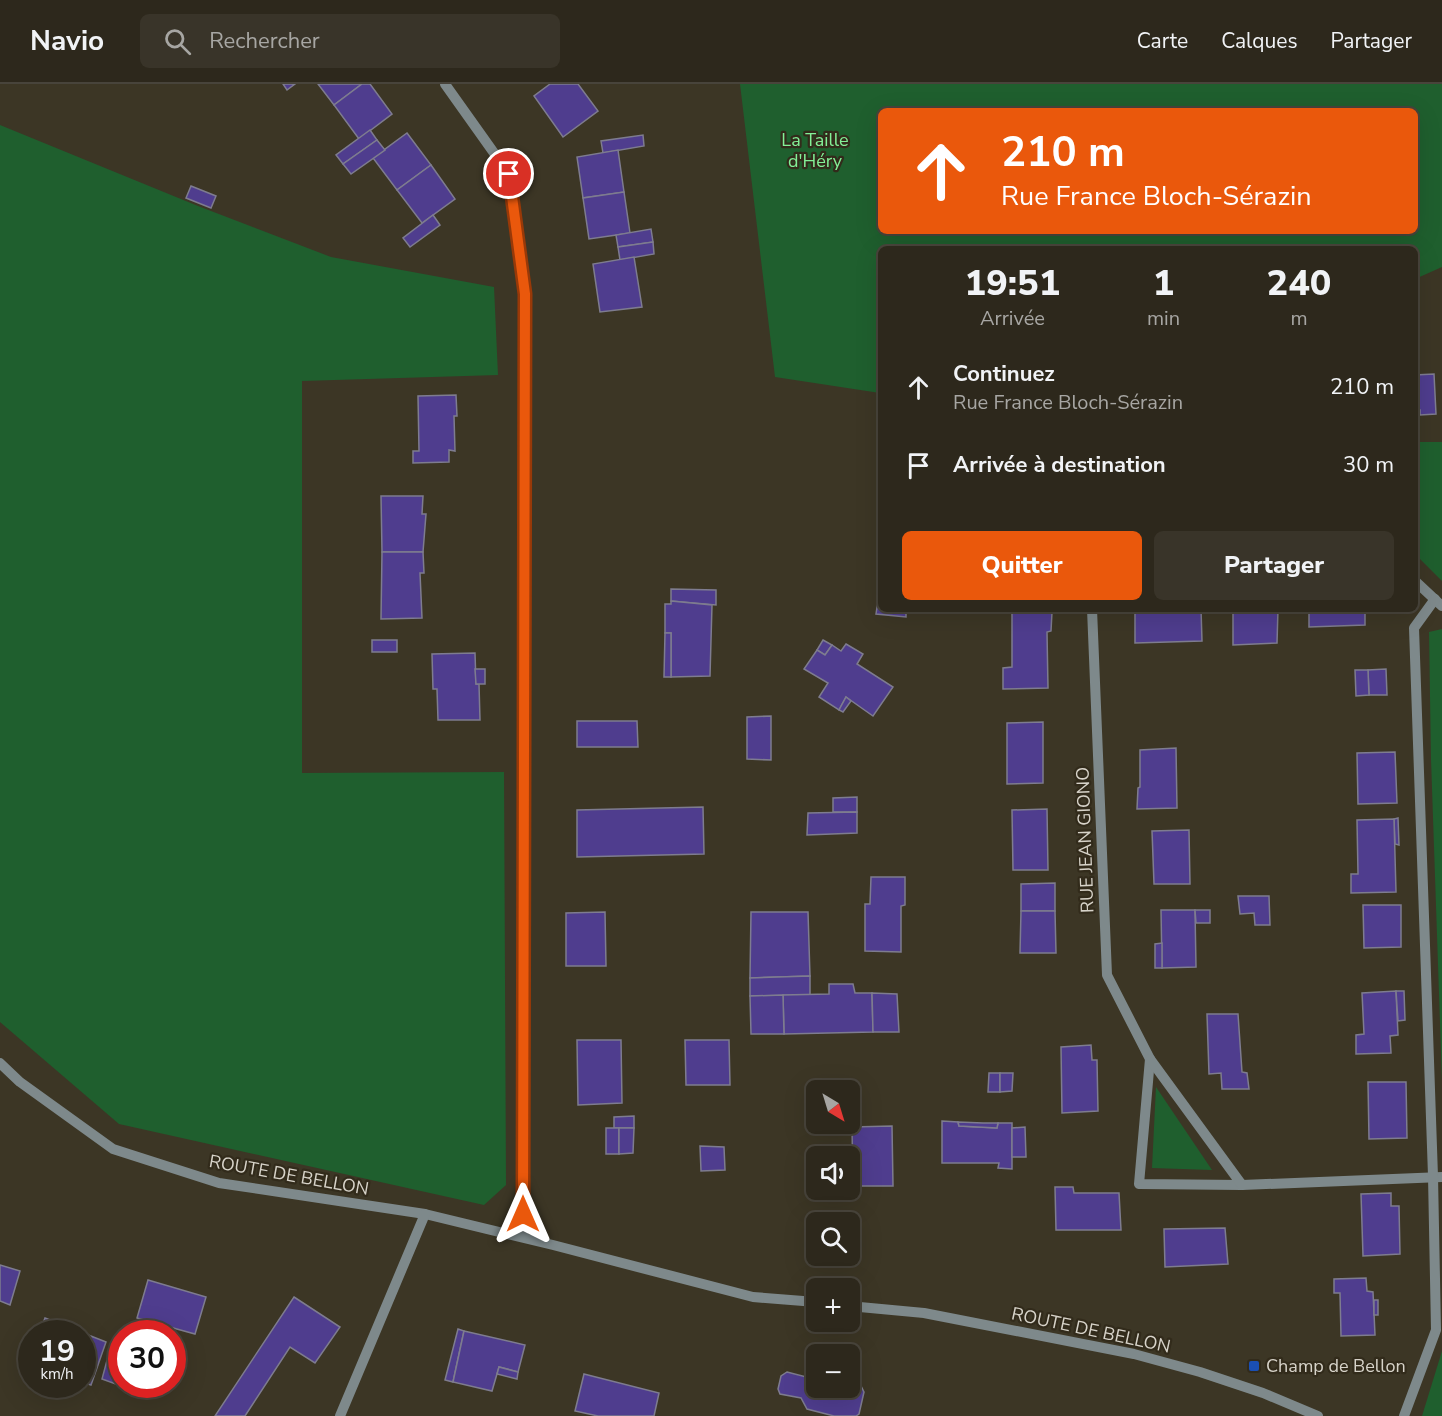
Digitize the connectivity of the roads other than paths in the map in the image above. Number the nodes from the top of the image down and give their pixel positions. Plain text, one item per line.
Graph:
1 (445, 84) edge
2 (1418, 584) edge
3 (1438, 602) edge
4 (1092, 612) edge
5 (1150, 1059) junction
6 (0, 1063) edge
7 (1438, 1176) edge
8 (1242, 1185) junction
9 (425, 1214) junction
10 (523, 1237) junction
11 (806, 1301) edge
12 (860, 1307) edge
13 (1439, 1310) edge
14 (340, 1416) edge
15 (1318, 1416) edge
16 (1404, 1416) edge

1 - 10 street
2 - 3 street
3 - 7 street
4 - 5 street, RUE JEAN GIONO
5 - 8 street, RUE JEAN GIONO
5 - 8 street
6 - 9 street, ROUTE DE BELLON
7 - 8 street
7 - 13 street
9 - 10 street, ROUTE DE BELLON
9 - 14 street
10 - 11 street, ROUTE DE BELLON
12 - 15 street, ROUTE DE BELLON
13 - 16 street

